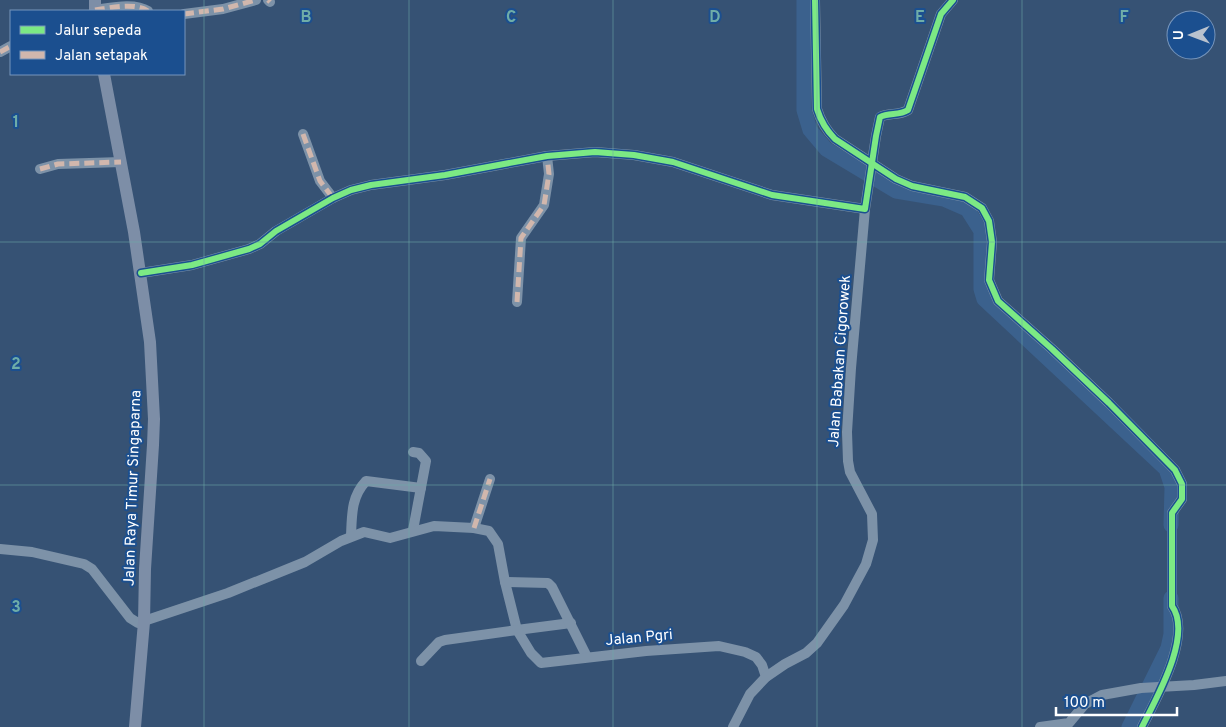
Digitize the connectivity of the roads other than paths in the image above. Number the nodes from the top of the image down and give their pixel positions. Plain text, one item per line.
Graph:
1 (256, 0) edge
2 (815, 0) edge
3 (953, 0) edge
4 (95, 7) edge
5 (146, 10) edge
6 (185, 14) edge
7 (104, 75) edge
8 (303, 134) dead end
9 (547, 156) junction
10 (121, 162) junction
11 (872, 164) junction
12 (40, 168) dead end
13 (333, 198) junction
14 (866, 209) junction
15 (141, 273) junction
16 (517, 302) dead end
17 (412, 452) dead end
18 (490, 479) dead end
19 (421, 488) junction
20 (474, 528) junction
21 (413, 530) junction
22 (351, 536) junction
23 (0, 549) edge
24 (505, 582) junction
25 (144, 622) junction
26 (571, 623) junction
27 (517, 630) junction
28 (588, 657) junction
29 (421, 661) dead end
30 (766, 677) junction
31 (1226, 681) edge
32 (1158, 687) junction
33 (135, 727) edge
34 (733, 727) edge
35 (1040, 727) edge
36 (1142, 727) edge

1 - 6 street
2 - 11 street
3 - 11 street, Jalan Babakan Cigorowek
4 - 5 street
7 - 10 main road, Jalan Raya Timur Singaparna
8 - 13 street
9 - 13 street
9 - 14 street
9 - 16 street
10 - 12 street
10 - 15 main road, Jalan Raya Timur Singaparna
11 - 14 street, Jalan Babakan Cigorowek
11 - 32 street
13 - 15 street
14 - 30 street, Jalan Babakan Cigorowek
15 - 25 main road, Jalan Raya Timur Singaparna
17 - 19 street
18 - 20 street
19 - 21 street
19 - 22 street
20 - 21 street
20 - 24 street
21 - 22 street
22 - 25 street
23 - 25 street
24 - 26 street
24 - 27 street
25 - 33 main road, Jalan Raya Timur Singaparna
26 - 27 street
26 - 28 street
27 - 28 street, Jalan Pgri
27 - 29 street
28 - 30 street, Jalan Pgri
30 - 34 street, Jalan Babakan Cigorowek
31 - 32 street
32 - 35 street
32 - 36 street

